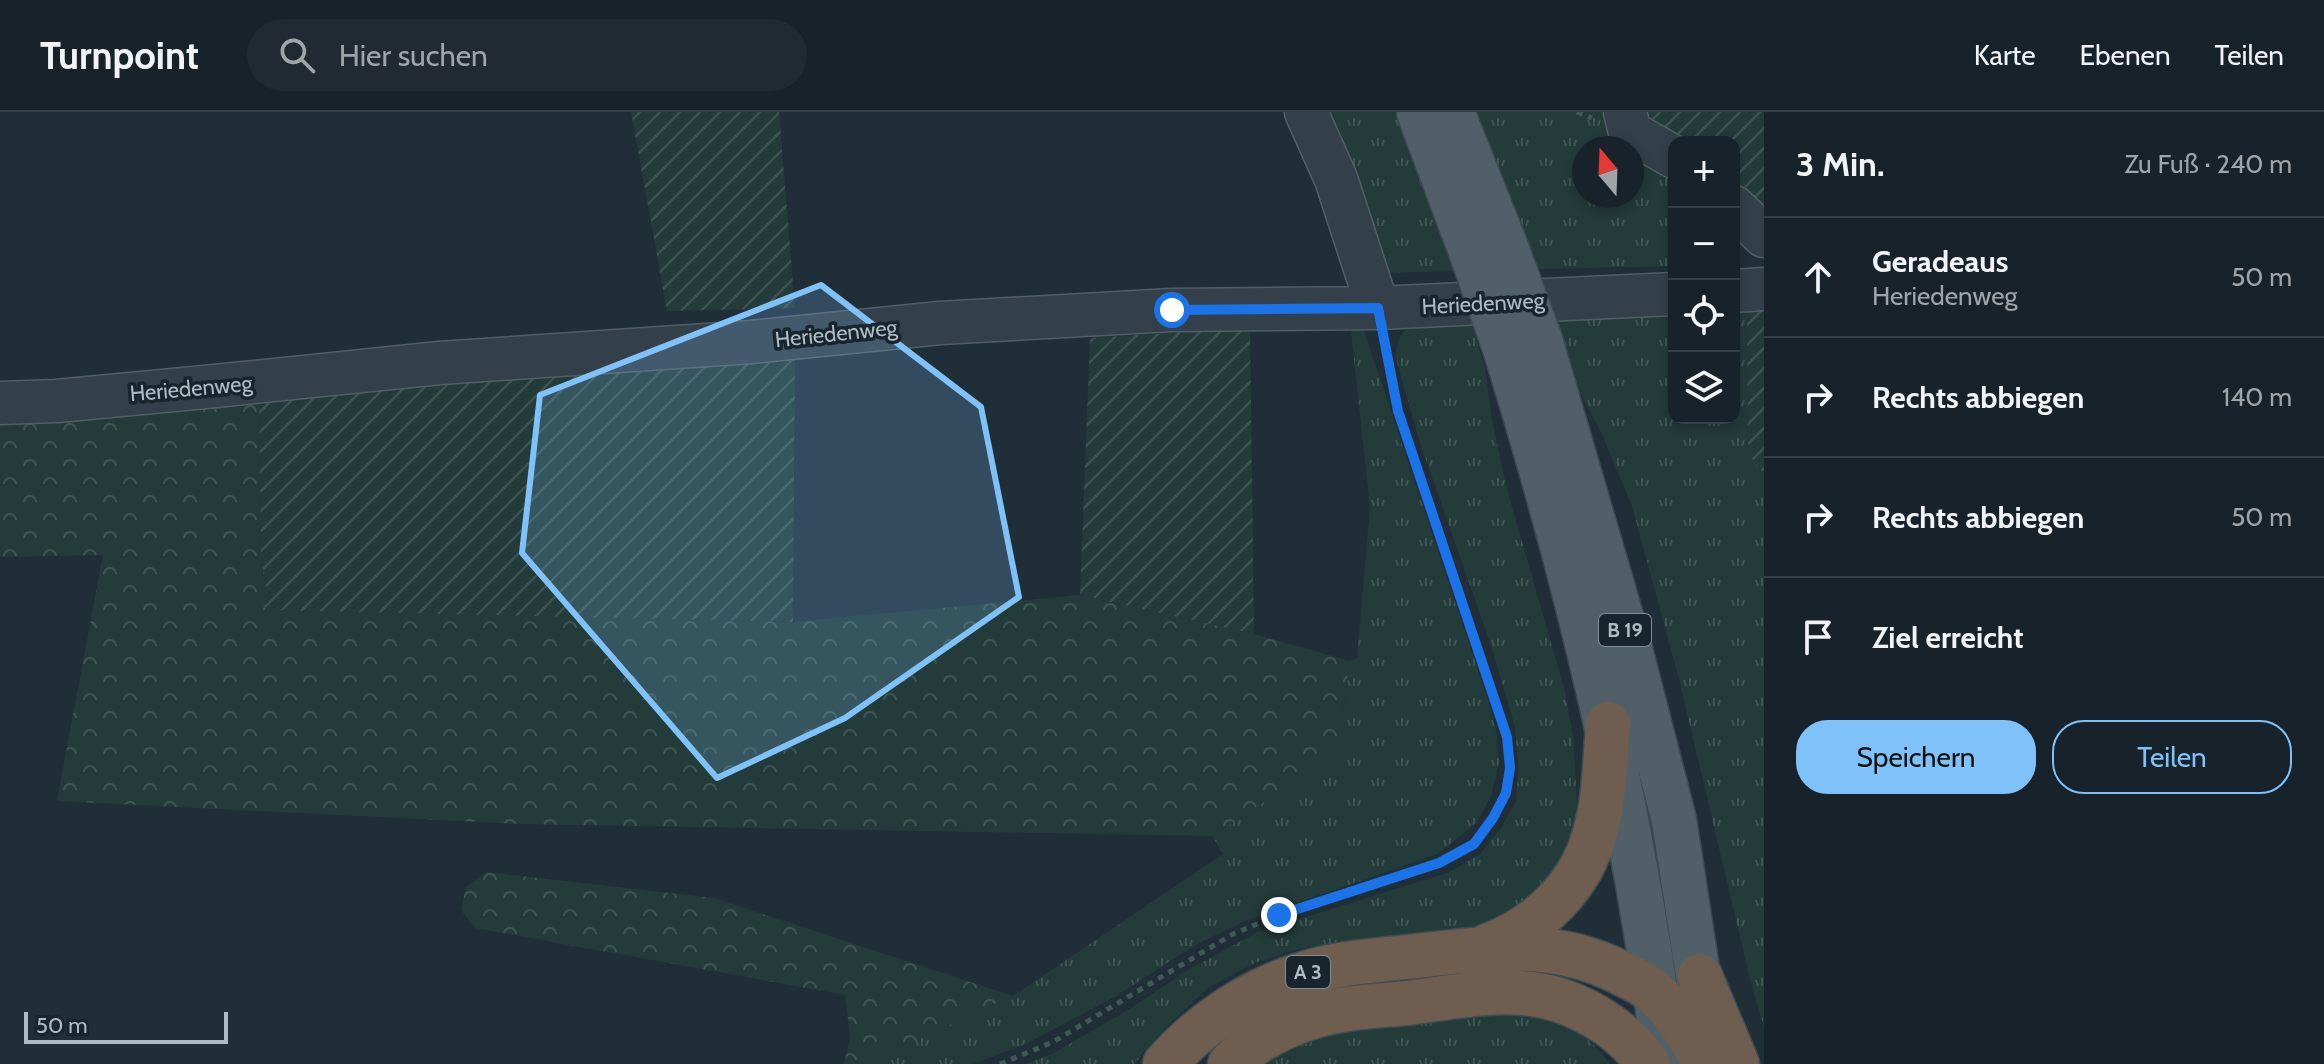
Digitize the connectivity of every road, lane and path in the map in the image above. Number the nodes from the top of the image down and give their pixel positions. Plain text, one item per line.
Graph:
1 (1306, 112) edge
2 (1419, 112) edge
3 (1452, 112) edge
4 (1625, 112) edge
5 (1668, 154) edge
6 (1735, 208) edge
7 (1764, 236) edge
8 (1490, 252) junction
9 (1764, 289) edge
10 (1740, 291) edge
11 (1668, 294) edge
12 (1378, 308) junction
13 (1523, 344) junction
14 (0, 403) edge
15 (1608, 724) junction
16 (1477, 949) junction
17 (1700, 976) junction
18 (1657, 994) junction
19 (1000, 1064) edge
20 (1165, 1064) edge
21 (1230, 1064) edge
22 (1648, 1064) edge
23 (1665, 1064) edge
24 (1708, 1064) edge
25 (1737, 1064) edge

1 - 12 street
2 - 8 main road, B 19
3 - 8 main road, B 19
4 - 5 street
6 - 7 street
8 - 13 main road, B 19, bridge
9 - 10 street
11 - 12 street, Heriedenweg
12 - 14 street, Heriedenweg
12 - 19 path
13 - 15 main road, B 19
13 - 17 main road, B 19
15 - 16 highway, A 3
15 - 18 main road, B 19
16 - 18 highway, A 3
16 - 20 highway, A 3
17 - 24 main road, B 19
17 - 25 highway
18 - 23 main road, B 19
18 - 24 highway, A 3
21 - 22 highway

